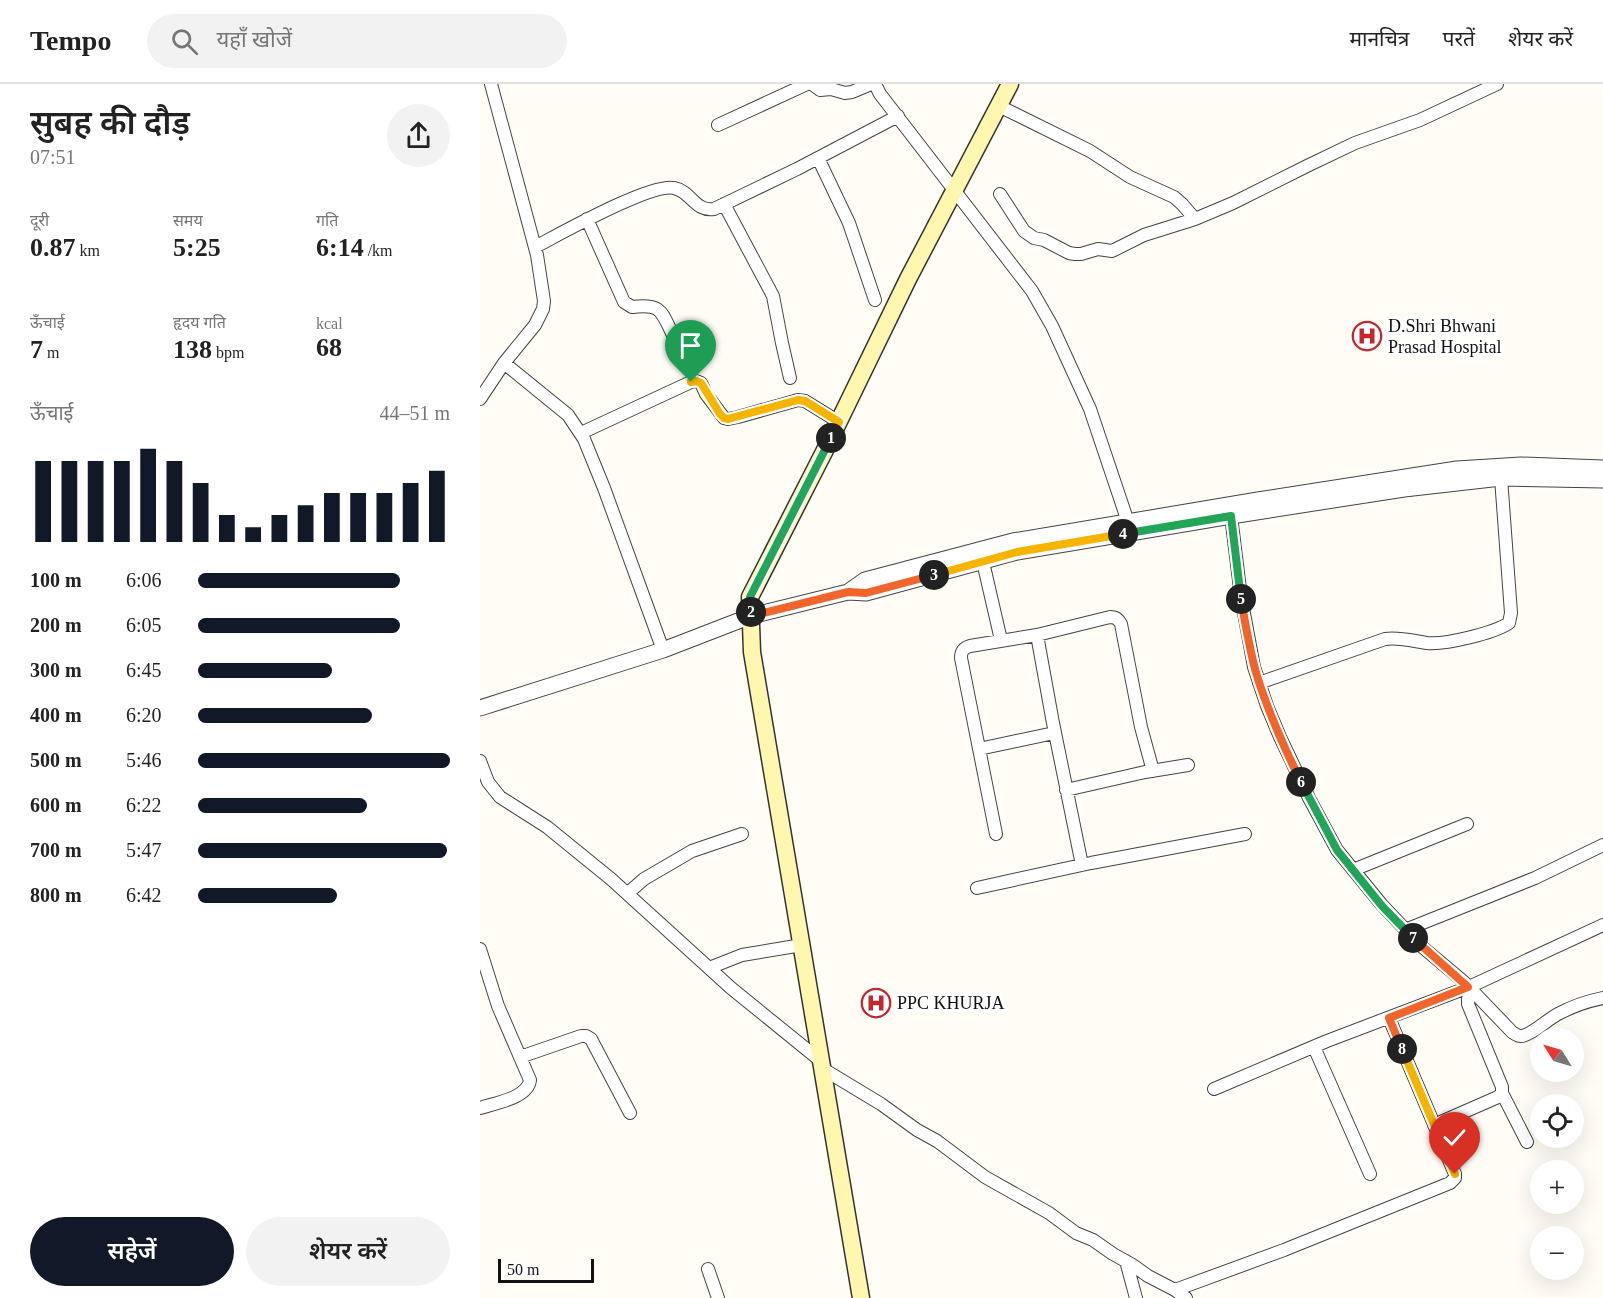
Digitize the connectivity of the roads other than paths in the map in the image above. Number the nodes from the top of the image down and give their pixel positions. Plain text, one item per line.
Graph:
1 (491, 84) edge
2 (807, 84) edge
3 (812, 84) edge
4 (873, 84) edge
5 (1010, 84) edge
6 (1497, 84) edge
7 (999, 106) junction
8 (898, 116) junction
9 (718, 125) dead end
10 (818, 158) junction
11 (955, 190) junction
12 (1000, 194) dead end
13 (724, 204) junction
14 (587, 219) junction
15 (1195, 219) junction
16 (535, 248) junction
17 (875, 300) dead end
18 (674, 337) dead end
19 (504, 363) junction
20 (790, 378) dead end
21 (480, 399) edge
22 (839, 422) junction
23 (581, 433) junction
24 (1603, 468) edge
25 (1501, 478) junction
26 (1603, 480) edge
27 (1231, 516) junction
28 (1128, 522) junction
29 (983, 562) junction
30 (848, 592) junction
31 (751, 616) junction
32 (1037, 635) junction
33 (1001, 640) junction
34 (663, 650) junction
35 (1259, 683) junction
36 (480, 708) edge
37 (1054, 732) junction
38 (979, 749) junction
39 (480, 761) edge
40 (1188, 765) dead end
41 (1153, 771) junction
42 (1066, 790) junction
43 (1467, 824) dead end
44 (742, 834) dead end
45 (996, 834) dead end
46 (1245, 834) dead end
47 (1603, 845) edge
48 (1082, 865) junction
49 (1353, 870) junction
50 (977, 888) dead end
51 (628, 893) junction
52 (1603, 925) edge
53 (1405, 930) junction
54 (802, 945) junction
55 (480, 949) edge
56 (709, 968) junction
57 (1471, 989) junction
58 (1603, 998) edge
59 (1389, 1018) junction
60 (1314, 1047) junction
61 (520, 1057) junction
62 (822, 1065) junction
63 (1214, 1089) dead end
64 (1502, 1093) junction
65 (480, 1108) edge
66 (630, 1113) dead end
67 (1434, 1125) junction
68 (1527, 1142) dead end
69 (1370, 1174) dead end
70 (1126, 1261) junction
71 (708, 1269) dead end
72 (1175, 1290) junction
73 (718, 1298) edge
74 (861, 1298) edge
75 (1136, 1298) edge
76 (1186, 1298) edge

1 - 16 street
2 - 9 street
3 - 4 street
4 - 8 street
5 - 7 main road
6 - 15 street
7 - 11 main road
7 - 15 street
8 - 10 street
8 - 11 street
10 - 13 street
10 - 17 street
11 - 22 main road
11 - 28 street
12 - 15 street
13 - 14 street
13 - 20 street
14 - 16 street
14 - 18 street
16 - 19 street
19 - 21 street
19 - 23 street
22 - 23 street
22 - 31 main road
23 - 34 street
24 - 28 street
25 - 26 street
25 - 27 street
25 - 35 street
27 - 29 street
27 - 35 street
28 - 30 street
29 - 30 street
29 - 33 street
30 - 31 street
31 - 34 street
31 - 54 main road
32 - 33 street
32 - 37 street
32 - 41 street
33 - 38 street
34 - 36 street
35 - 49 street
37 - 38 street
37 - 42 street
38 - 45 street
39 - 51 street
40 - 41 street
41 - 42 street
42 - 48 street
43 - 49 street
44 - 51 street
46 - 48 street
47 - 53 street
48 - 50 street
49 - 53 street
51 - 56 street
52 - 57 street
53 - 57 street
54 - 56 street
54 - 62 main road
55 - 61 street
56 - 62 street
57 - 58 street
57 - 59 street
57 - 64 street
59 - 60 street
59 - 67 street
60 - 63 street
60 - 69 street
61 - 65 street
61 - 66 street
62 - 70 street
62 - 74 main road
64 - 67 street
64 - 68 street
67 - 72 street
70 - 72 street
70 - 75 street
71 - 73 street
72 - 76 street

